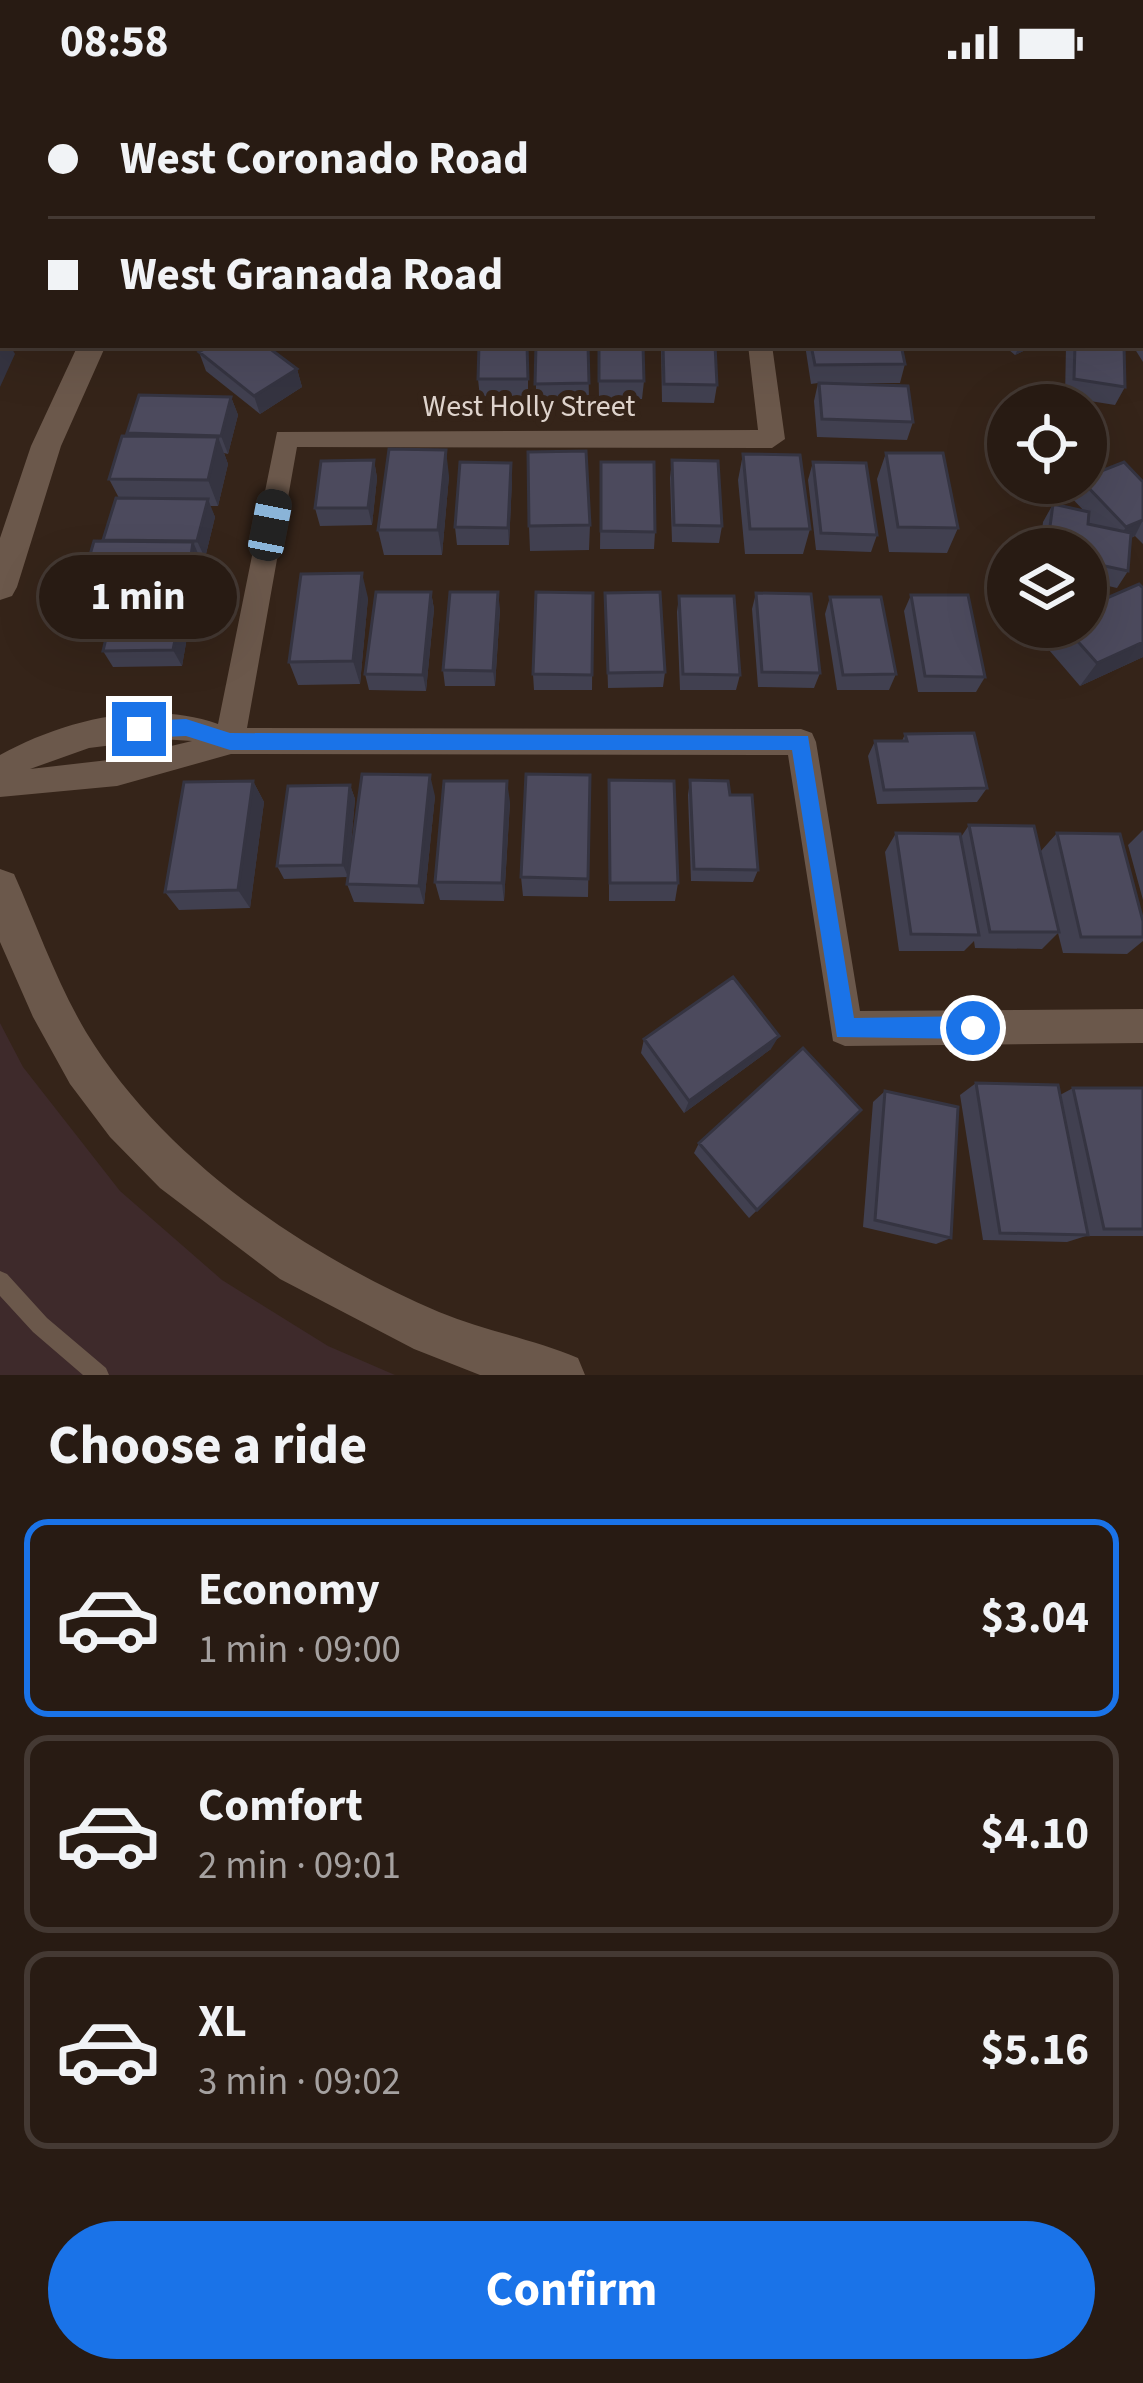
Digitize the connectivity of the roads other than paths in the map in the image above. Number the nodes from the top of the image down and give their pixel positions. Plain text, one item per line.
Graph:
1 (91, 348) edge
2 (760, 348) edge
3 (0, 587) edge
4 (230, 741) junction
5 (0, 770) edge
6 (0, 782) edge
7 (0, 887) edge
8 (1143, 1026) edge
9 (0, 1281) edge
10 (99, 1375) edge
11 (561, 1375) edge

1 - 3 street
2 - 4 street, West Holly Street
4 - 5 street
4 - 6 street
4 - 8 street
7 - 11 street
9 - 10 lane

